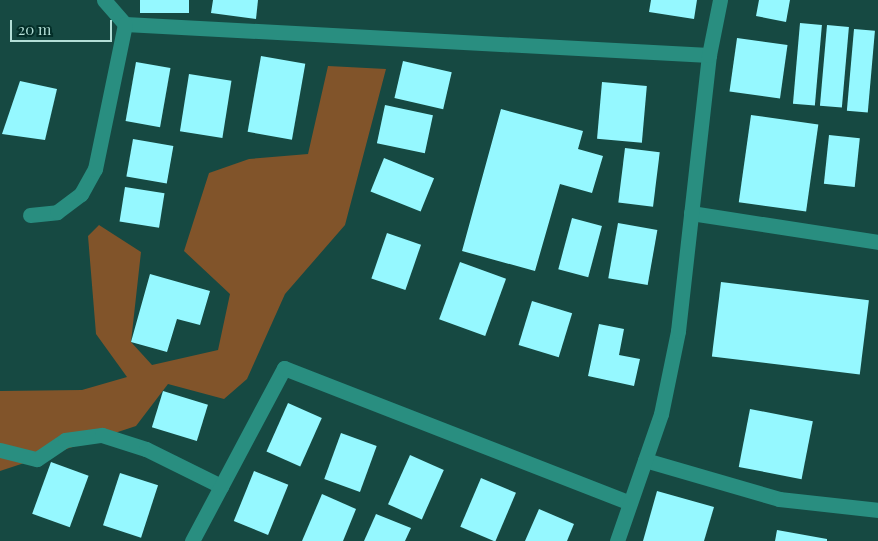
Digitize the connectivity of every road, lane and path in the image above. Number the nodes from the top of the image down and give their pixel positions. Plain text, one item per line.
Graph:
1 (104, 0) edge
2 (720, 0) edge
3 (125, 24) junction
4 (709, 55) junction
5 (692, 213) junction
6 (30, 215) dead end
7 (878, 242) edge
8 (0, 450) edge
9 (645, 460) junction
10 (221, 486) junction
11 (630, 503) junction
12 (878, 510) edge
13 (198, 539) edge
14 (617, 541) edge

1 - 3 street
2 - 4 street
3 - 4 street
3 - 6 street
4 - 5 street
5 - 7 street
5 - 9 street
8 - 10 street
9 - 11 street
9 - 12 street
10 - 11 street
10 - 13 street
11 - 14 street

